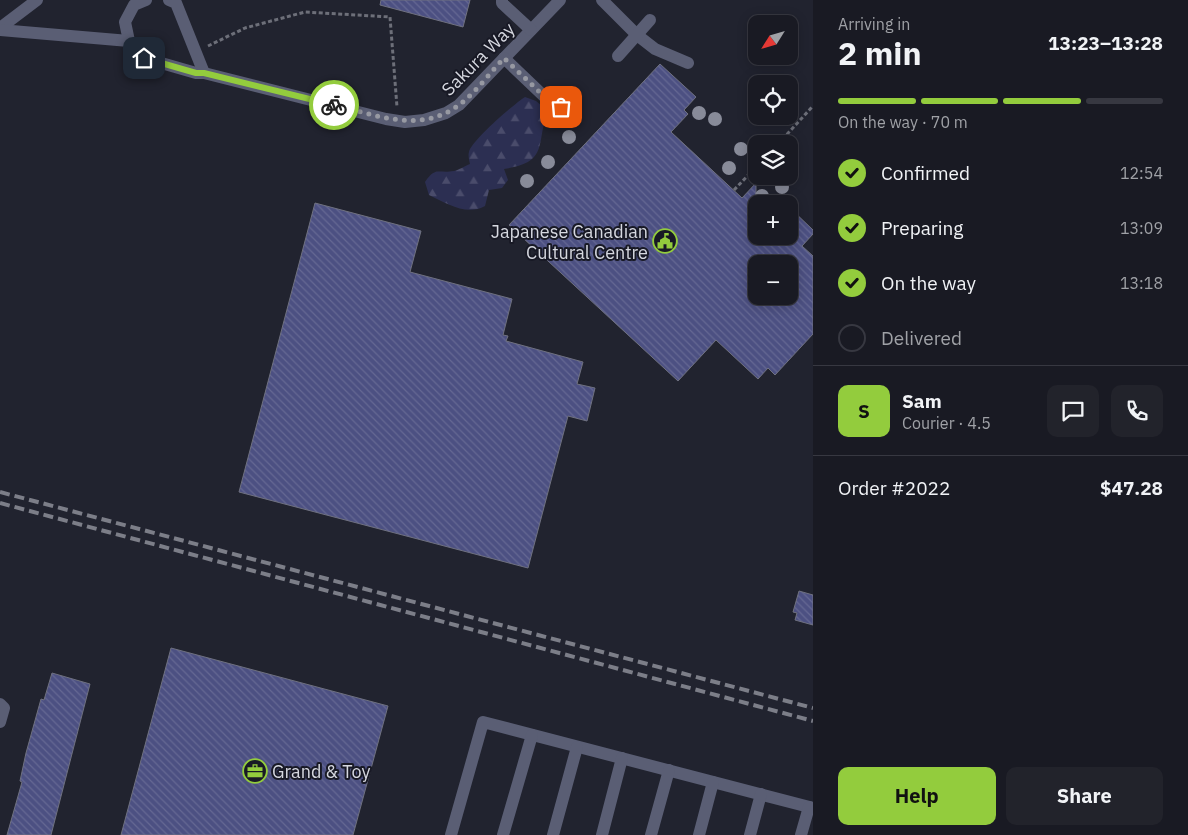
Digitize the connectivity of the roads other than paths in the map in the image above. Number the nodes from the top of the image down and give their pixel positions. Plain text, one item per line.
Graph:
1 (37, 0) edge
2 (146, 0) edge
3 (169, 0) edge
4 (502, 0) edge
5 (560, 0) edge
6 (602, 0) edge
7 (650, 20) dead end
8 (0, 29) edge
9 (531, 30) junction
10 (637, 35) junction
11 (129, 41) junction
12 (618, 56) dead end
13 (504, 58) junction
14 (688, 63) dead end
15 (204, 73) junction
16 (572, 105) dead end
17 (0, 704) edge
18 (0, 722) edge
19 (532, 735) junction
20 (577, 747) junction
21 (622, 758) junction
22 (669, 770) junction
23 (712, 782) junction
24 (761, 794) junction
25 (811, 807) edge
26 (451, 835) edge
27 (503, 835) edge
28 (553, 835) edge
29 (602, 835) edge
30 (651, 835) edge
31 (699, 835) edge
32 (750, 835) edge
33 (801, 835) edge

1 - 8 street
2 - 11 street
3 - 15 street
4 - 9 street
5 - 9 street, Sakura Way
6 - 10 street
7 - 10 street
8 - 11 street
9 - 13 street, Sakura Way
10 - 12 street
10 - 14 street
11 - 15 street, Sakura Way
13 - 15 street, Sakura Way
13 - 16 street
17 - 18 street
19 - 20 street
19 - 26 street
19 - 27 street
20 - 21 street
20 - 28 street
21 - 22 street
21 - 29 street
22 - 23 street
22 - 30 street
23 - 24 street
23 - 31 street
24 - 25 street
24 - 32 street
25 - 33 street

